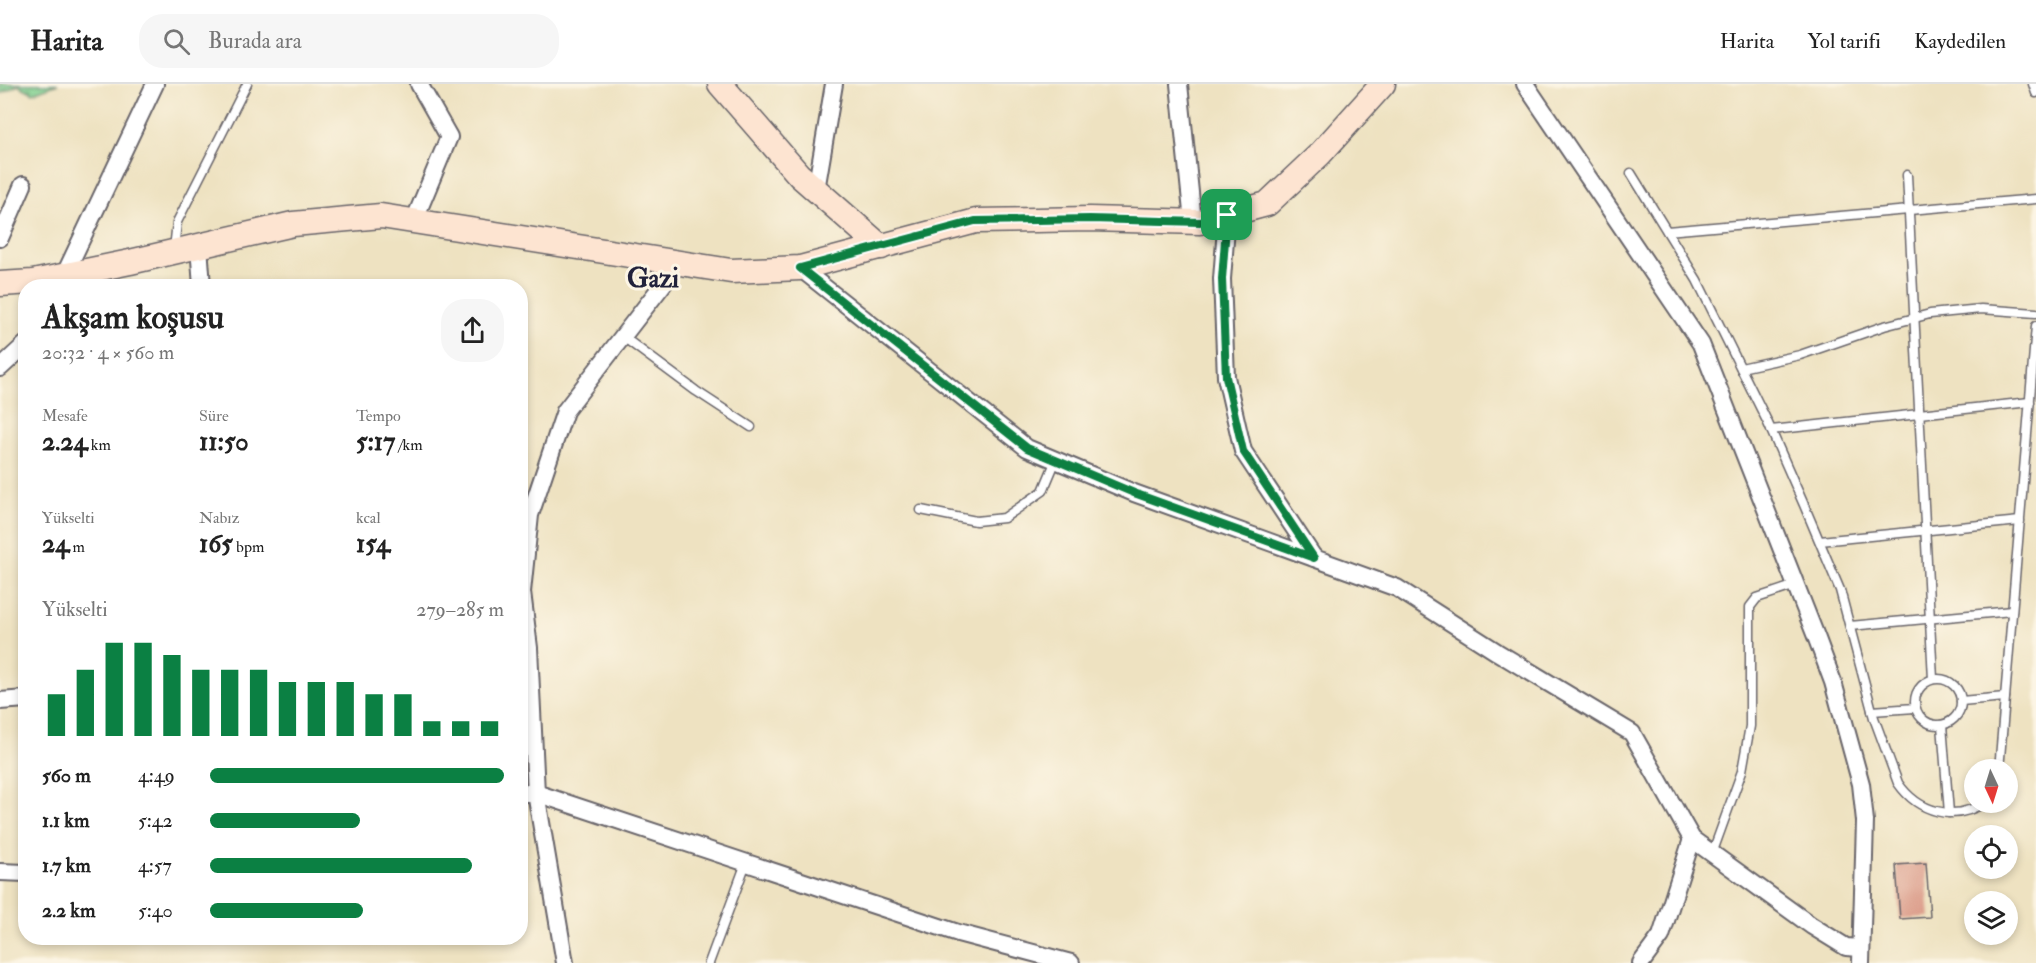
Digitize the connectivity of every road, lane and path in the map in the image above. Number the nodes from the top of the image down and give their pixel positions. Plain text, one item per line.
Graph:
1 (155, 84) edge
2 (247, 84) edge
3 (419, 84) edge
4 (720, 84) edge
5 (834, 84) edge
6 (1179, 84) edge
7 (1383, 84) edge
8 (1525, 84) edge
9 (2033, 84) edge
10 (2036, 93) edge
11 (1631, 173) dead end
12 (1907, 175) dead end
13 (23, 185) dead end
14 (816, 190) junction
15 (2036, 200) edge
16 (1909, 210) junction
17 (1227, 215) junction
18 (414, 220) junction
19 (1193, 222) junction
20 (1667, 231) junction
21 (0, 238) edge
22 (199, 246) junction
23 (881, 247) junction
24 (174, 252) junction
25 (671, 263) junction
26 (800, 268) junction
27 (77, 278) edge
28 (201, 279) edge
29 (18, 283) edge
30 (0, 284) edge
31 (2036, 313) edge
32 (1914, 317) junction
33 (2036, 326) edge
34 (622, 336) junction
35 (18, 351) edge
36 (0, 368) edge
37 (1742, 368) junction
38 (2030, 402) junction
39 (1918, 414) junction
40 (751, 427) dead end
41 (1771, 430) junction
42 (1056, 460) junction
43 (921, 510) dead end
44 (2020, 521) junction
45 (1924, 531) junction
46 (528, 534) edge
47 (1820, 541) junction
48 (1314, 558) junction
49 (1796, 585) junction
50 (2012, 611) junction
51 (1929, 619) junction
52 (1850, 626) junction
53 (528, 640) edge
54 (1933, 679) junction
55 (2005, 697) junction
56 (18, 700) edge
57 (0, 701) edge
58 (1961, 701) junction
59 (1916, 708) junction
60 (1872, 711) junction
61 (1942, 725) junction
62 (2000, 759) edge
63 (528, 793) edge
64 (1964, 811) edge
65 (1949, 813) junction
66 (1692, 839) junction
67 (1712, 855) junction
68 (746, 863) junction
69 (0, 872) edge
70 (18, 873) edge
71 (1861, 956) edge
72 (565, 963) edge
73 (709, 963) edge
74 (1071, 963) edge
75 (1641, 963) edge

1 - 27 street
2 - 24 lane
3 - 18 street
4 - 14 street
5 - 14 street
6 - 19 street
7 - 17 street
8 - 49 street
9 - 10 lane
11 - 20 lane
12 - 16 lane
13 - 21 street
14 - 23 street
15 - 16 lane
16 - 20 lane
16 - 32 lane
17 - 19 street
17 - 48 street
18 - 22 street
18 - 25 street
19 - 23 street
20 - 37 lane
22 - 24 street
22 - 28 street
23 - 26 street
24 - 27 street
25 - 26 street
25 - 34 street
26 - 42 street
29 - 30 street
31 - 32 lane
32 - 37 lane
32 - 39 lane
33 - 38 lane
34 - 40 lane
34 - 46 street
35 - 36 street
37 - 41 lane
38 - 39 lane
38 - 44 lane
39 - 41 lane
39 - 45 lane
41 - 47 lane
42 - 43 lane
42 - 48 street
44 - 45 lane
44 - 50 lane
45 - 47 lane
45 - 51 lane
47 - 52 lane
48 - 66 street
49 - 67 lane
49 - 71 street
50 - 51 lane
50 - 55 lane
51 - 52 lane
51 - 54 lane
52 - 60 lane
53 - 63 street
54 - 58 lane
54 - 59 lane
55 - 58 lane
55 - 62 lane
56 - 57 street
58 - 61 lane
59 - 60 lane
59 - 61 lane
60 - 65 lane
61 - 65 lane
63 - 68 street
63 - 72 street
64 - 65 lane
66 - 67 street
66 - 75 street
67 - 71 street
68 - 73 lane
68 - 74 street
69 - 70 street

